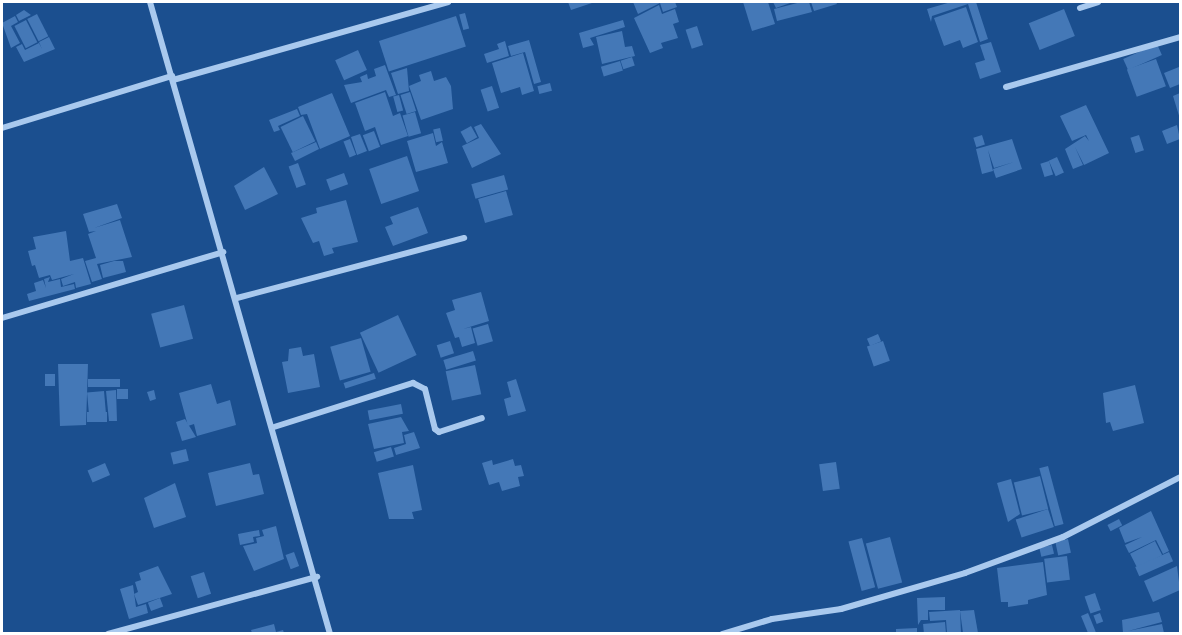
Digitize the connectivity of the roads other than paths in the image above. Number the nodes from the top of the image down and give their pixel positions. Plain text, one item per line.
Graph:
1 (150, 2) edge
2 (448, 2) edge
3 (1098, 2) edge
4 (1080, 8) dead end
5 (1180, 37) edge
6 (173, 78) junction
7 (1006, 87) dead end
8 (2, 128) edge
9 (464, 238) dead end
10 (223, 252) junction
11 (237, 298) junction
12 (2, 318) edge
13 (482, 418) dead end
14 (274, 427) junction
15 (1180, 477) edge
16 (317, 577) junction
17 (108, 633) edge
18 (330, 633) edge
19 (722, 633) edge

1 - 6 street
2 - 6 street
3 - 4 street
5 - 7 street
6 - 8 street
6 - 10 street
9 - 11 street
10 - 11 street
10 - 12 street
11 - 14 street
13 - 14 street
14 - 16 street
15 - 19 street
16 - 17 street
16 - 18 street

